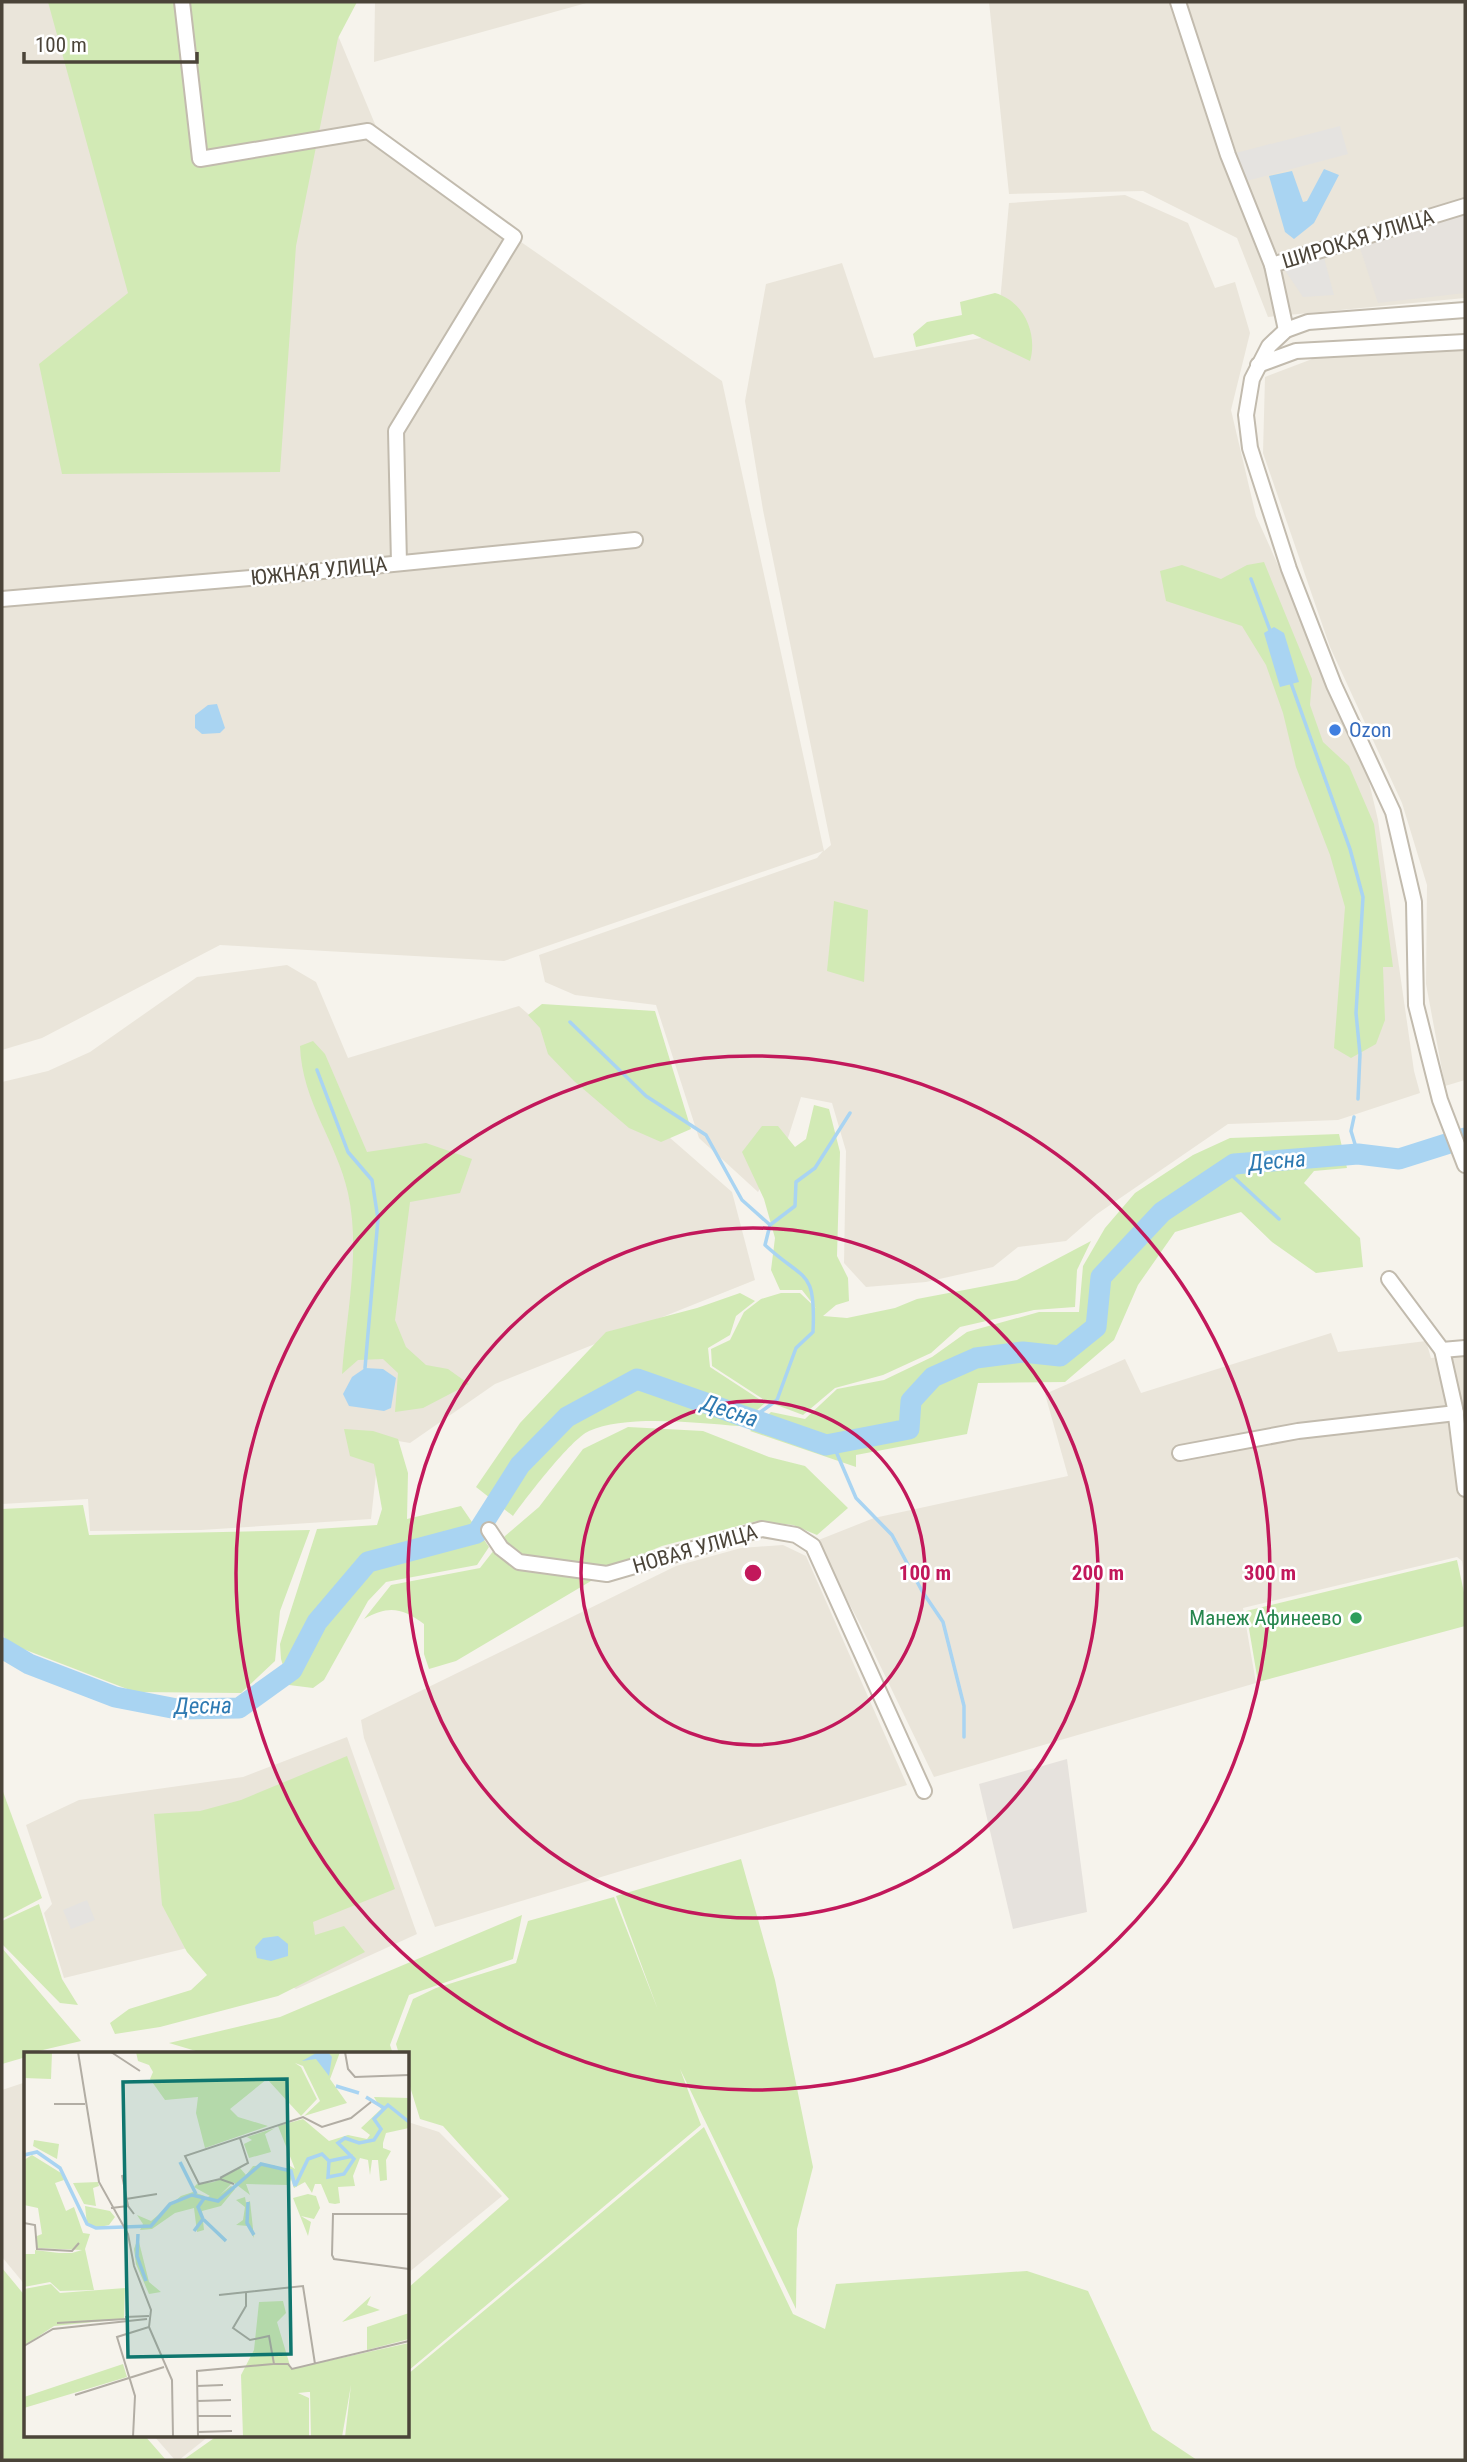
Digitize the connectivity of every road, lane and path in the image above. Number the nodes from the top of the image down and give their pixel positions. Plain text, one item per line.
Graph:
1 (182, 2) edge
2 (1178, 2) edge
3 (1465, 206) edge
4 (1272, 265) junction
5 (1465, 310) edge
6 (1286, 330) junction
7 (1465, 342) edge
8 (1258, 365) junction
9 (635, 540) dead end
10 (399, 563) junction
11 (2, 599) edge
12 (1465, 1164) edge
13 (1389, 1279) dead end
14 (1465, 1348) edge
15 (1442, 1350) junction
16 (1456, 1413) junction
17 (1180, 1453) dead end
18 (1465, 1489) edge
19 (489, 1530) dead end
20 (924, 1791) dead end

1 - 10 street
2 - 4 street
3 - 4 street, ШИРОКАЯ УЛИЦА
4 - 6 street, ШИРОКАЯ УЛИЦА
5 - 6 street
6 - 8 street
7 - 8 street
8 - 12 street
9 - 10 street, ЮЖНАЯ УЛИЦА
10 - 11 street, ЮЖНАЯ УЛИЦА
13 - 15 street
14 - 15 street
15 - 16 street
16 - 17 street
16 - 18 street
19 - 20 street, НОВАЯ УЛИЦА

